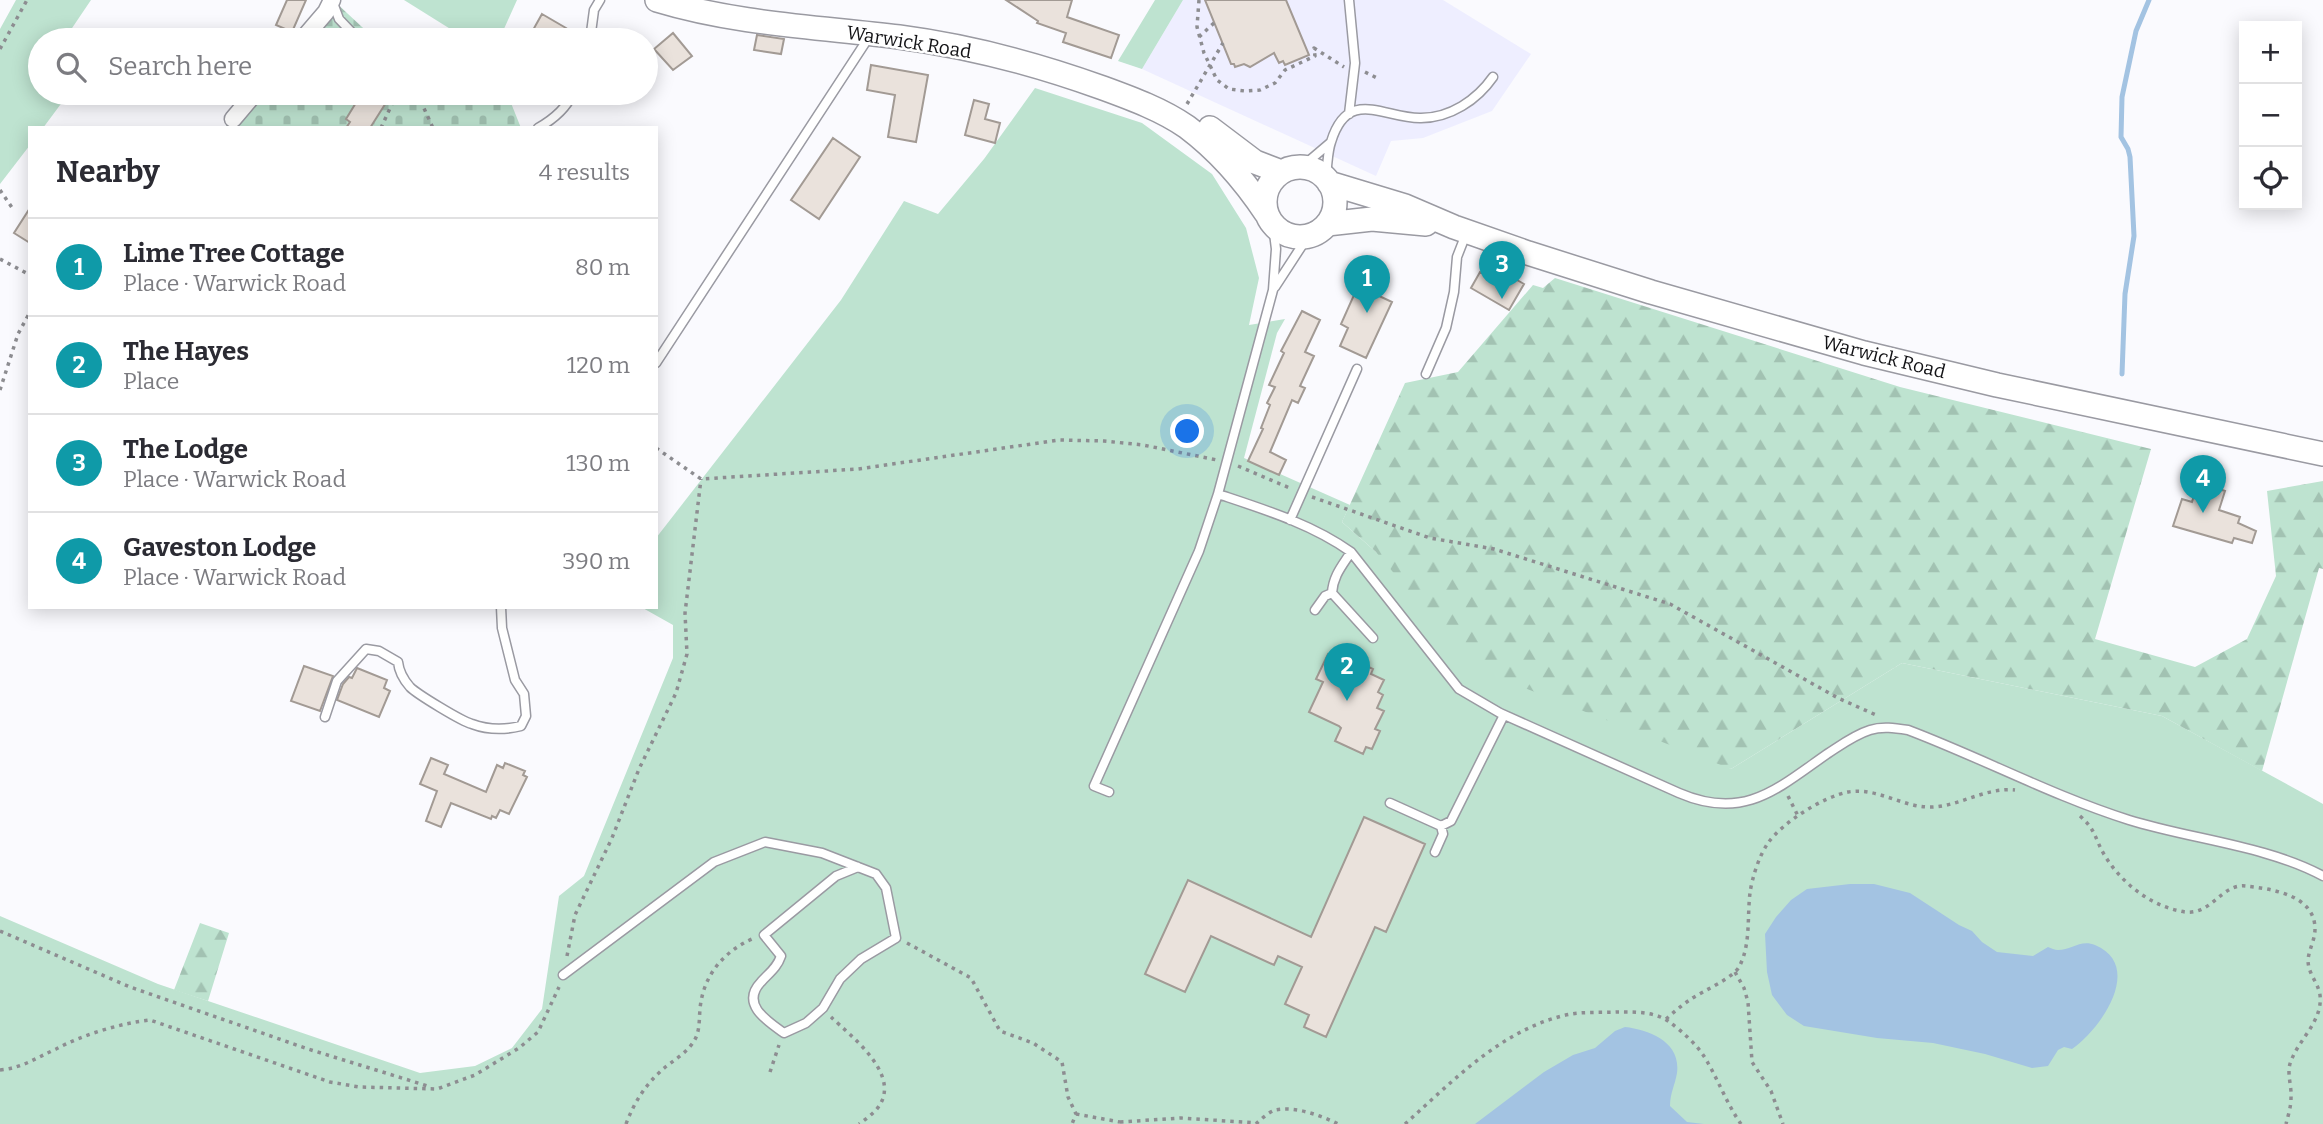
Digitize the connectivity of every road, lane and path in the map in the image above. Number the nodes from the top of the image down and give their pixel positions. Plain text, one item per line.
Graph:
1 (27, 0) edge
2 (332, 0) edge
3 (600, 0) edge
4 (657, 0) edge
5 (1199, 0) edge
6 (1349, 0) edge
7 (1214, 23) dead end
8 (312, 28) edge
9 (348, 28) edge
10 (592, 28) edge
11 (871, 34) junction
12 (1199, 37) junction
13 (1223, 43) dead end
14 (0, 49) edge
15 (1209, 66) junction
16 (1354, 68) junction
17 (1493, 77) dead end
18 (1379, 79) dead end
19 (245, 105) edge
20 (392, 105) edge
21 (422, 105) edge
22 (564, 105) edge
23 (1155, 109) junction
24 (1349, 114) junction
25 (1181, 115) junction
26 (233, 119) dead end
27 (382, 126) edge
28 (432, 126) edge
29 (541, 126) edge
30 (1330, 143) junction
31 (1288, 170) junction
32 (1327, 181) junction
33 (0, 190) edge
34 (13, 209) dead end
35 (1270, 219) junction
36 (1321, 229) junction
37 (1460, 230) junction
38 (0, 259) edge
39 (28, 274) edge
40 (1273, 290) junction
41 (28, 316) edge
42 (658, 360) edge
43 (1357, 369) dead end
44 (1426, 374) dead end
45 (0, 390) edge
46 (658, 449) edge
47 (2323, 454) edge
48 (1226, 461) junction
49 (701, 480) junction
50 (1301, 492) junction
51 (1218, 494) junction
52 (1290, 520) junction
53 (1351, 552) junction
54 (1332, 593) junction
55 (501, 609) edge
56 (1315, 610) dead end
57 (1373, 638) dead end
58 (1504, 715) junction
59 (325, 717) dead end
60 (1908, 730) junction
61 (1782, 785) junction
62 (2022, 791) dead end
63 (1109, 792) dead end
64 (1390, 803) dead end
65 (2077, 814) dead end
66 (1798, 816) junction
67 (1441, 826) junction
68 (1435, 852) dead end
69 (858, 867) junction
70 (2323, 876) edge
71 (0, 931) edge
72 (764, 935) junction
73 (897, 937) junction
74 (1735, 972) junction
75 (563, 975) junction
76 (823, 1008) junction
77 (1666, 1019) junction
78 (784, 1034) junction
79 (0, 1070) edge
80 (770, 1072) dead end
81 (437, 1088) junction
82 (1076, 1114) junction
83 (1120, 1123) edge
84 (1256, 1123) edge
85 (626, 1124) edge
86 (859, 1124) edge
87 (1072, 1124) edge
88 (1338, 1124) edge
89 (1405, 1124) edge
90 (1741, 1124) edge
91 (1783, 1124) edge
92 (2286, 1124) edge

1 - 14 path
2 - 8 street
2 - 9 lane
3 - 10 lane
4 - 11 street, Warwick Road
5 - 12 path
6 - 16 lane
7 - 12 path
11 - 23 street, Warwick Road
11 - 42 lane
12 - 15 path
13 - 15 path
15 - 16 path
15 - 25 path
16 - 18 path
16 - 24 lane
17 - 24 lane
19 - 26 street
20 - 27 path
21 - 28 path
22 - 29 lane
23 - 25 street, Warwick Road
23 - 35 street, Warwick Road
24 - 30 lane
25 - 31 street, Warwick Road
30 - 31 lane
30 - 32 lane
31 - 32 street
31 - 35 street
32 - 36 street
32 - 37 street, Warwick Road
33 - 34 path
35 - 36 street
35 - 40 lane
36 - 37 street, Warwick Road
36 - 40 lane
37 - 44 lane
37 - 47 street, Warwick Road
38 - 39 path
40 - 48 lane
41 - 45 path
43 - 50 lane
46 - 49 path
48 - 49 path
48 - 50 path
48 - 51 lane
49 - 75 path
50 - 52 lane
50 - 60 path
51 - 52 lane
51 - 63 lane
52 - 53 lane
53 - 54 lane
53 - 58 lane
54 - 56 lane
54 - 57 lane
55 - 59 lane
58 - 61 lane
58 - 67 lane
60 - 61 lane
60 - 70 lane
61 - 66 path
62 - 66 path
64 - 67 lane
65 - 92 path
66 - 74 path
67 - 68 lane
69 - 72 lane
69 - 73 lane
69 - 75 lane
71 - 81 path
72 - 78 lane
72 - 85 path
73 - 76 lane
73 - 82 path
74 - 77 path
74 - 91 path
75 - 81 path
76 - 78 lane
76 - 86 path
77 - 89 path
77 - 90 path
78 - 80 path
79 - 81 path
82 - 83 path
82 - 87 path
83 - 84 path
84 - 88 path

